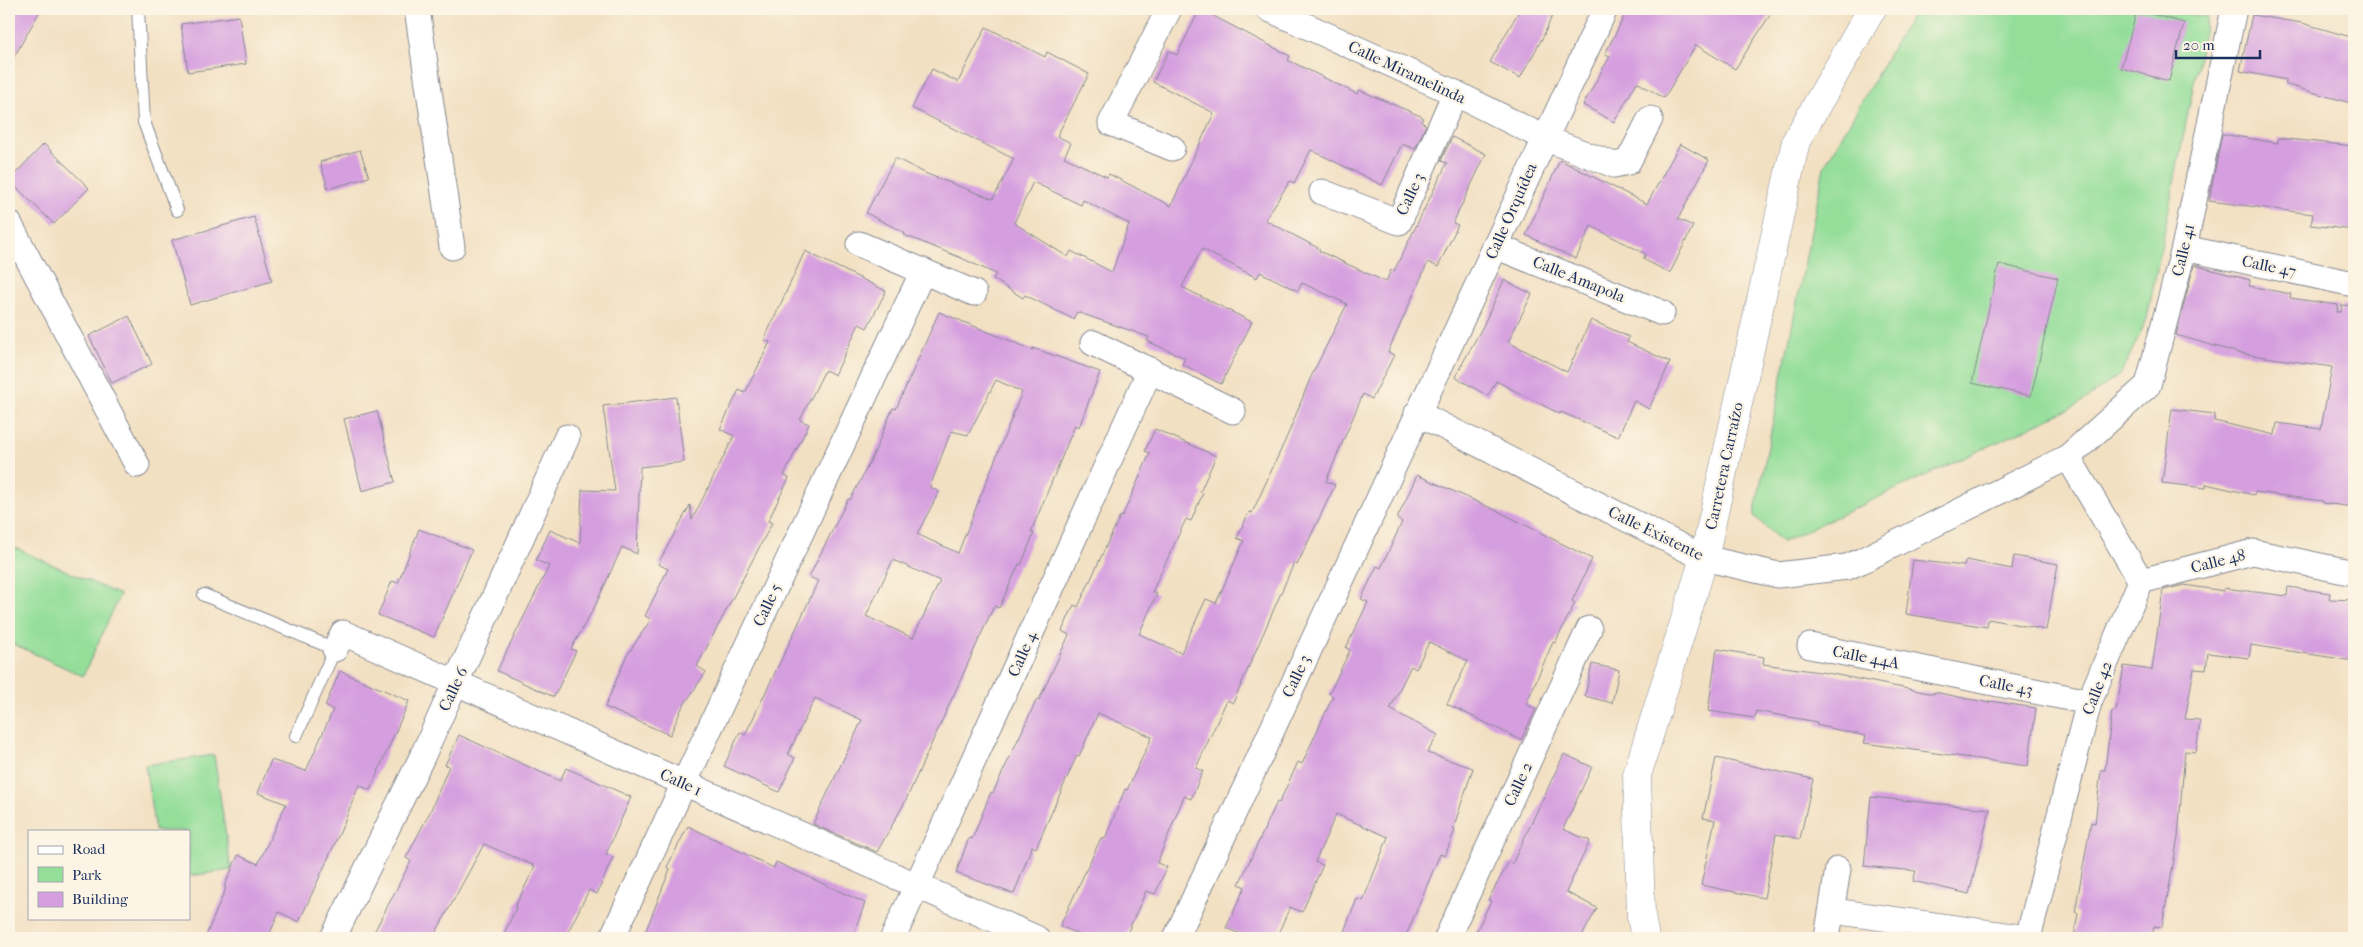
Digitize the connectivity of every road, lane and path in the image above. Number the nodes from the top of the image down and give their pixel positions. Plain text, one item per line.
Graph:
1 (138, 9) edge
2 (417, 9) edge
3 (1169, 9) edge
4 (1269, 9) edge
5 (1605, 9) edge
6 (1872, 9) edge
7 (2234, 9) edge
8 (1454, 93) junction
9 (1650, 119) dead end
10 (1544, 138) junction
11 (1172, 148) dead end
12 (1322, 192) dead end
13 (177, 210) dead end
14 (9, 223) edge
15 (859, 244) dead end
16 (452, 246) dead end
17 (1496, 246) junction
18 (2184, 248) junction
19 (923, 271) junction
20 (2354, 284) edge
21 (974, 293) dead end
22 (1662, 313) dead end
23 (1093, 343) dead end
24 (1150, 370) junction
25 (1234, 411) dead end
26 (1417, 413) junction
27 (568, 437) dead end
28 (2068, 457) junction
29 (137, 464) dead end
30 (1704, 558) junction
31 (2354, 573) edge
32 (2141, 580) junction
33 (204, 595) dead end
34 (1589, 629) dead end
35 (1810, 646) dead end
36 (335, 649) junction
37 (1922, 668) joint
38 (455, 683) junction
39 (2089, 702) junction
40 (296, 736) dead end
41 (683, 783) junction
42 (1838, 869) dead end
43 (917, 887) junction
44 (1833, 911) junction
45 (334, 938) edge
46 (612, 938) edge
47 (892, 938) edge
48 (1036, 938) edge
49 (1176, 938) edge
50 (1447, 938) edge
51 (1645, 938) edge
52 (1826, 938) edge
53 (2028, 938) edge

1 - 13 lane
2 - 16 street
3 - 11 street
4 - 8 street, Calle Miramelinda
5 - 10 street, Calle Orquídea
6 - 30 street, Carretera Carraízo
7 - 18 street, Calle 41
8 - 10 street, Calle Miramelinda
8 - 12 street, Calle 3
9 - 10 street, Calle Miramelinda
10 - 17 street, Calle Orquídea
14 - 29 street
15 - 19 street
17 - 22 street, Calle Amapola
17 - 26 street, Calle Orquídea
18 - 20 street, Calle 47
18 - 28 street, Calle 41
19 - 21 street
19 - 41 street, Calle 5
23 - 24 street
24 - 25 street
24 - 43 street, Calle 4
26 - 30 street, Calle Existente
26 - 49 street, Calle 3
27 - 38 street, Calle 6
28 - 30 street, Calle Existente
28 - 32 street
30 - 51 street, Carretera Carraízo
31 - 32 street, Calle 48
32 - 39 street, Calle 42
33 - 36 lane
34 - 50 street, Calle 2
35 - 37 street, Calle 44A
36 - 38 street, Calle 1
36 - 40 lane
37 - 39 street, Calle 43
38 - 41 street, Calle 1
38 - 45 street, Calle 6
39 - 53 street, Calle 42
41 - 43 street, Calle 1
41 - 46 street, Calle 5
42 - 44 street
43 - 47 street, Calle 4
43 - 48 street, Calle 1
44 - 52 street
44 - 53 street

